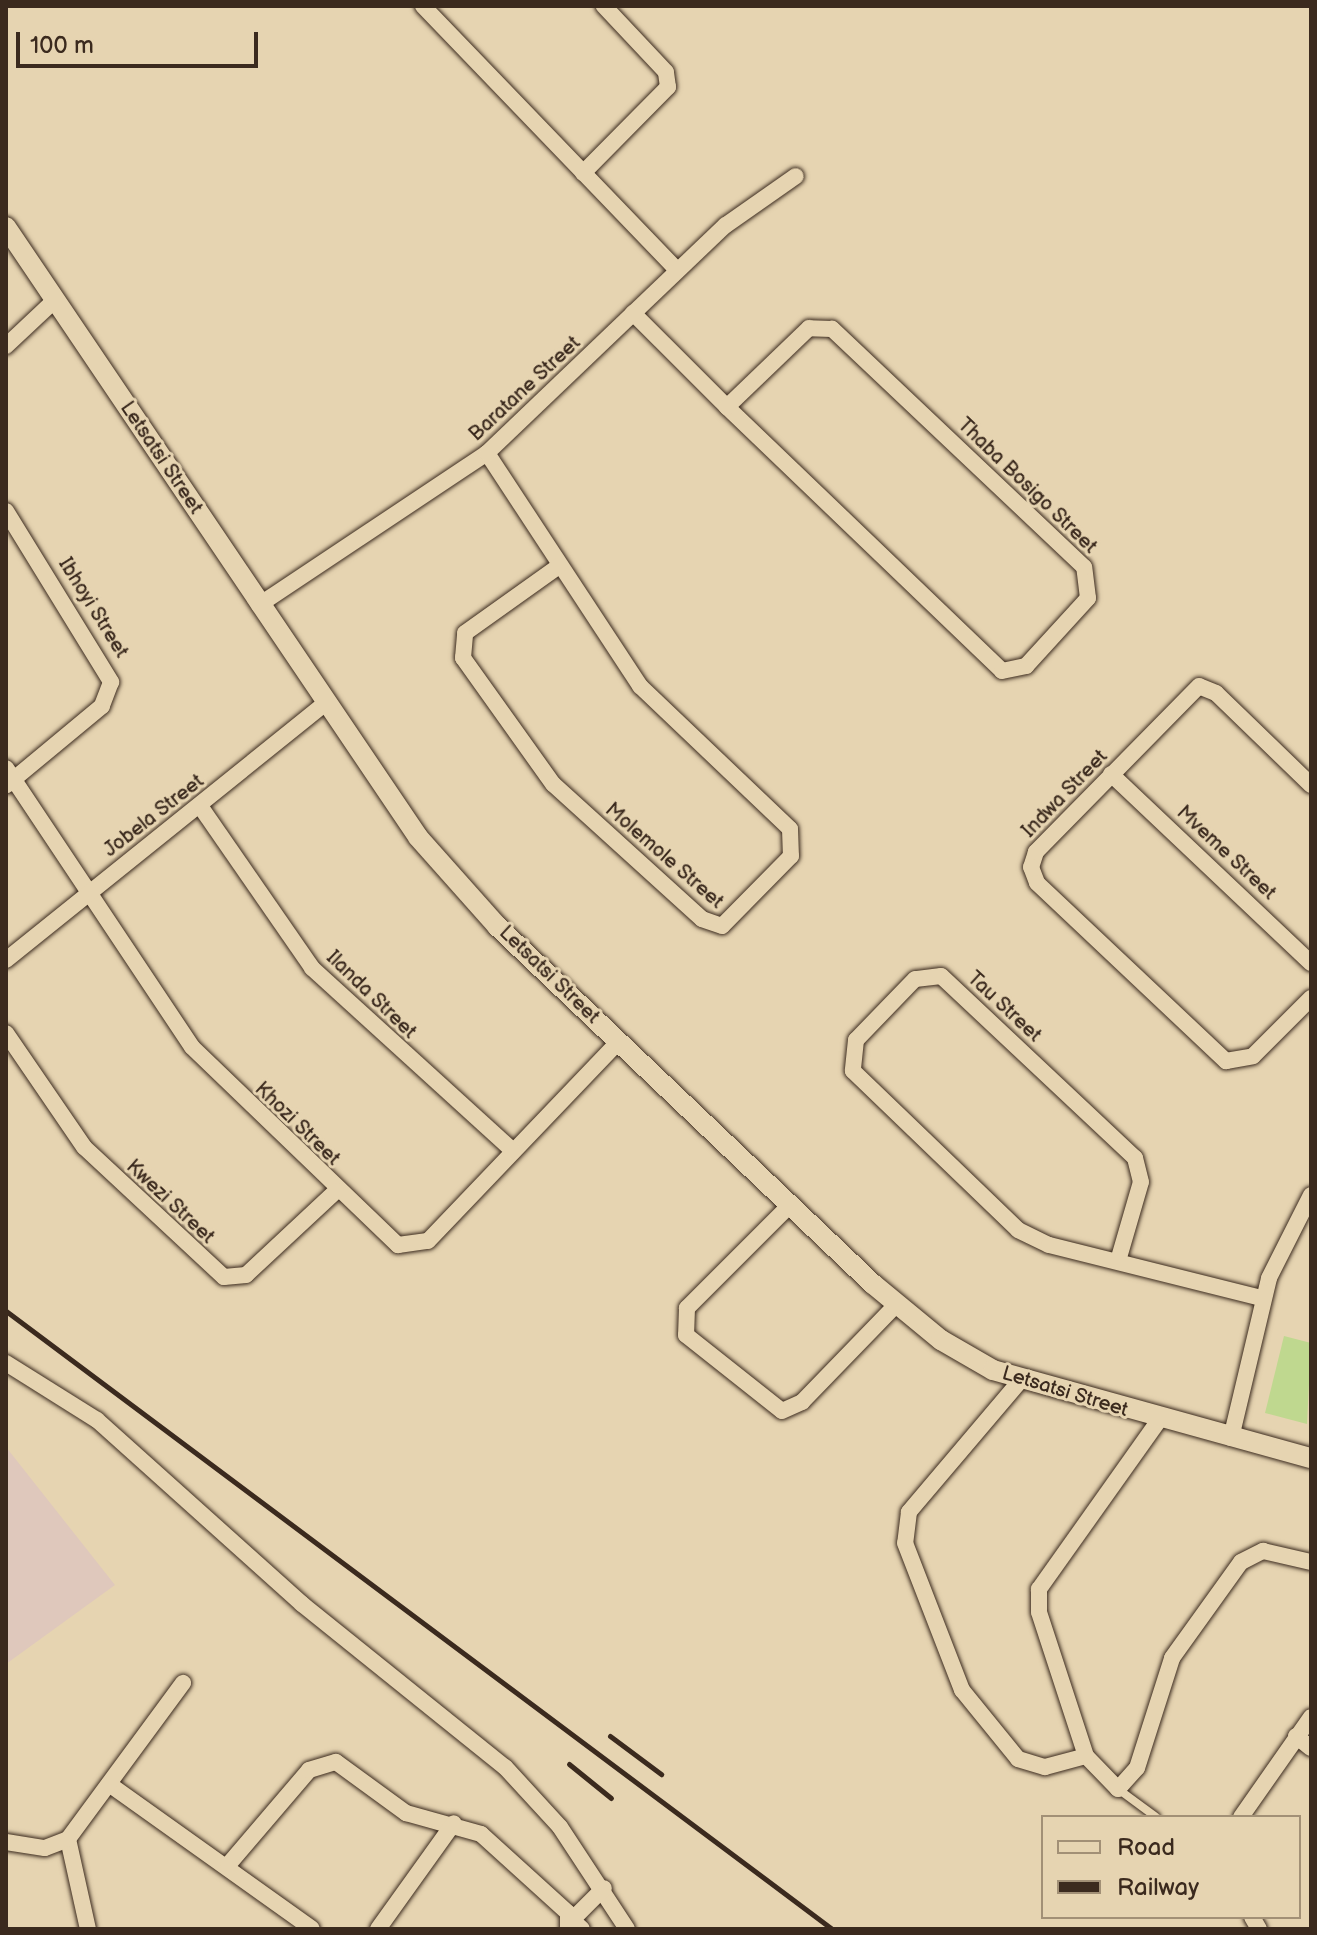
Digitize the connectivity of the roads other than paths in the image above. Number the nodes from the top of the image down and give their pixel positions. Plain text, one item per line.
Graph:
1 (423, 6) edge
2 (604, 6) edge
3 (583, 173) junction
4 (796, 176) dead end
5 (6, 227) edge
6 (677, 270) junction
7 (55, 300) junction
8 (633, 313) junction
9 (6, 346) edge
10 (727, 407) junction
11 (487, 453) junction
12 (6, 511) edge
13 (559, 566) junction
14 (259, 605) junction
15 (326, 703) junction
16 (1111, 774) junction
17 (9, 778) edge
18 (1311, 785) edge
19 (200, 806) junction
20 (86, 894) junction
21 (6, 960) edge
22 (1311, 963) edge
23 (1311, 998) edge
24 (6, 1033) edge
25 (618, 1042) junction
26 (513, 1151) junction
27 (336, 1191) junction
28 (1311, 1195) edge
29 (790, 1205) junction
30 (1118, 1261) junction
31 (1262, 1298) junction
32 (896, 1305) junction
33 (6, 1363) edge
34 (1020, 1381) junction
35 (1159, 1420) junction
36 (1231, 1438) junction
37 (1311, 1458) edge
38 (1311, 1562) edge
39 (183, 1683) dead end
40 (1311, 1717) edge
41 (1296, 1736) junction
42 (1311, 1748) edge
43 (1086, 1756) junction
44 (109, 1784) junction
45 (1118, 1789) junction
46 (1153, 1815) edge
47 (1242, 1815) edge
48 (454, 1823) junction
49 (68, 1839) junction
50 (6, 1842) edge
51 (228, 1865) junction
52 (604, 1888) junction
53 (574, 1926) edge
54 (88, 1929) edge
55 (312, 1929) edge
56 (378, 1929) edge
57 (627, 1929) edge

1 - 3 street
2 - 3 street
3 - 6 street
4 - 6 street, Baratane Street
5 - 7 street, Letsatsi Street
6 - 8 street, Baratane Street
7 - 9 street
7 - 14 street, Letsatsi Street
8 - 10 street, Thaba Bosigo Street
8 - 11 street, Baratane Street
10 - 10 street, Thaba Bosigo Street
11 - 13 street, Molemole Street
11 - 14 street, Baratane Street
12 - 17 street, Ibhoyi Street
13 - 13 street, Molemole Street
14 - 15 street, Letsatsi Street
15 - 19 street, Jobela Street
15 - 25 street, Letsatsi Street
16 - 18 street, Indwa Street
16 - 22 street, Mveme Street
16 - 23 street, Indwa Street
17 - 20 street, Khozi Street
19 - 20 street, Jobela Street
19 - 26 street, Ilanda Street
20 - 21 street, Jobela Street
20 - 27 street, Khozi Street
24 - 27 street, Kwezi Street
25 - 26 street, Khozi Street
25 - 29 street, Letsatsi Street
26 - 27 street, Khozi Street
28 - 31 street
29 - 32 street, Letsatsi Street
29 - 32 street
30 - 30 street, Tau Street
30 - 31 street, Tau Street
31 - 36 street
32 - 34 street, Letsatsi Street
33 - 52 street
34 - 35 street, Letsatsi Street
34 - 43 street
35 - 36 street, Letsatsi Street
35 - 43 street
36 - 37 street, Letsatsi Street
38 - 45 street
39 - 44 street
40 - 41 street
41 - 42 street
41 - 47 street
43 - 45 street
44 - 49 street
44 - 51 street
45 - 46 lane
48 - 51 street
48 - 53 street
48 - 56 street
49 - 50 street
49 - 54 street
51 - 55 street
52 - 53 street
52 - 57 street

